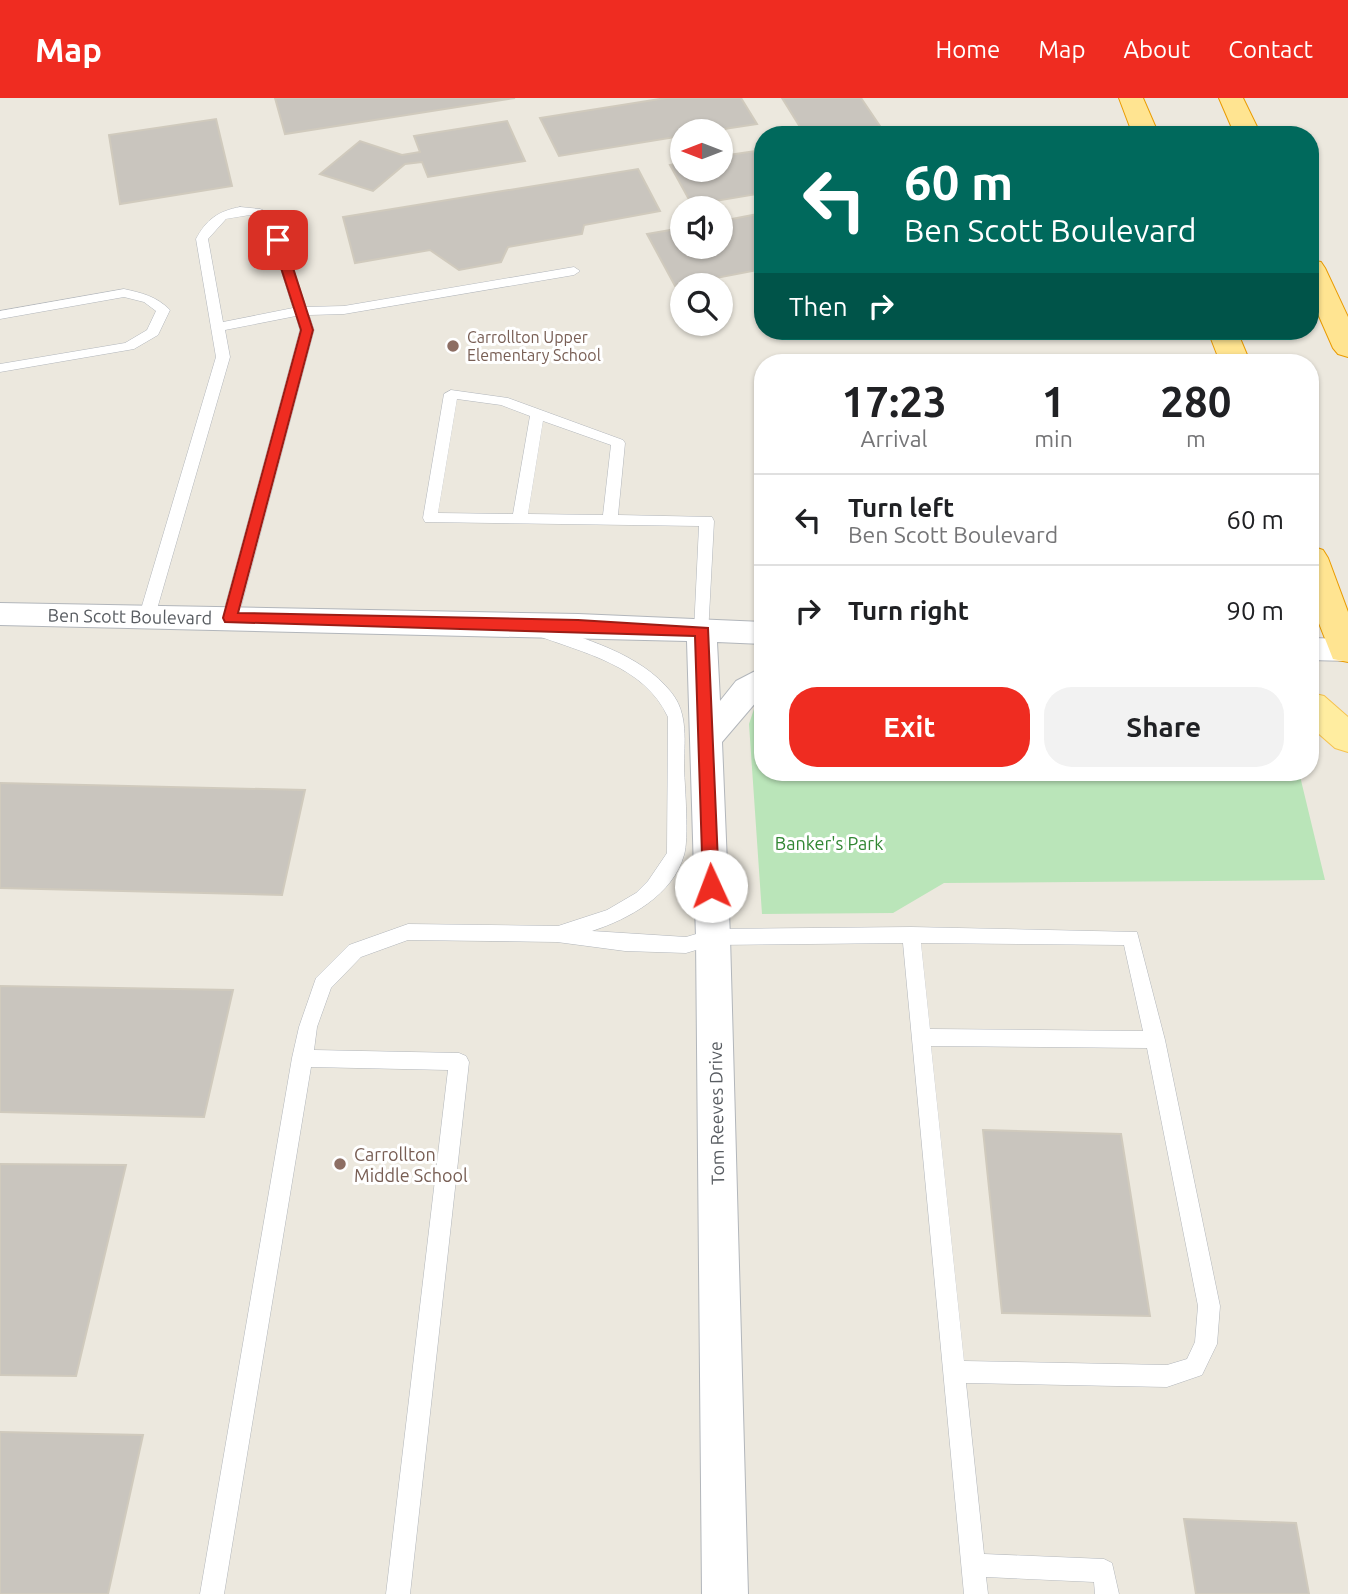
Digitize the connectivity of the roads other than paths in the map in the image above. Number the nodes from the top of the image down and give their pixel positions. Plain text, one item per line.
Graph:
1 (1131, 98) edge
2 (1231, 98) edge
3 (1142, 126) edge
4 (1244, 126) edge
5 (574, 271) dead end
6 (1319, 285) edge
7 (301, 311) junction
8 (0, 315) edge
9 (218, 327) junction
10 (1348, 348) edge
11 (0, 368) edge
12 (537, 414) junction
13 (520, 519) junction
14 (610, 520) junction
15 (1319, 586) edge
16 (0, 614) edge
17 (147, 616) junction
18 (230, 618) junction
19 (523, 624) junction
20 (702, 631) junction
21 (754, 633) edge
22 (1338, 652) edge
23 (754, 684) edge
24 (1319, 713) edge
25 (1348, 738) edge
26 (705, 741) junction
27 (557, 934) junction
28 (911, 935) junction
29 (713, 937) junction
30 (921, 1037) junction
31 (1155, 1040) junction
32 (302, 1058) junction
33 (954, 1372) junction
34 (974, 1565) junction
35 (212, 1594) edge
36 (398, 1594) edge
37 (725, 1594) edge
38 (976, 1594) edge
39 (1107, 1594) edge

1 - 3 highway
2 - 4 highway
5 - 7 lane
6 - 10 highway
7 - 9 lane
7 - 9 lane
7 - 18 lane
8 - 11 lane
9 - 17 lane
12 - 13 lane
12 - 13 lane
12 - 14 lane
13 - 14 lane
14 - 20 lane
15 - 22 highway
16 - 17 street, Ben Scott Boulevard
17 - 18 street, Ben Scott Boulevard
18 - 19 street, Ben Scott Boulevard
19 - 20 street, Ben Scott Boulevard
19 - 27 lane
20 - 21 street, Ben Scott Boulevard
20 - 26 street, Tom Reeves Drive
23 - 26 street
24 - 25 main road
26 - 29 street, Tom Reeves Drive
27 - 29 lane
27 - 32 lane
28 - 29 lane
28 - 30 lane
28 - 31 lane
29 - 37 street, Tom Reeves Drive
30 - 31 lane
30 - 33 lane
31 - 33 lane
32 - 35 lane
32 - 36 lane
33 - 34 lane
34 - 38 lane
34 - 39 lane

